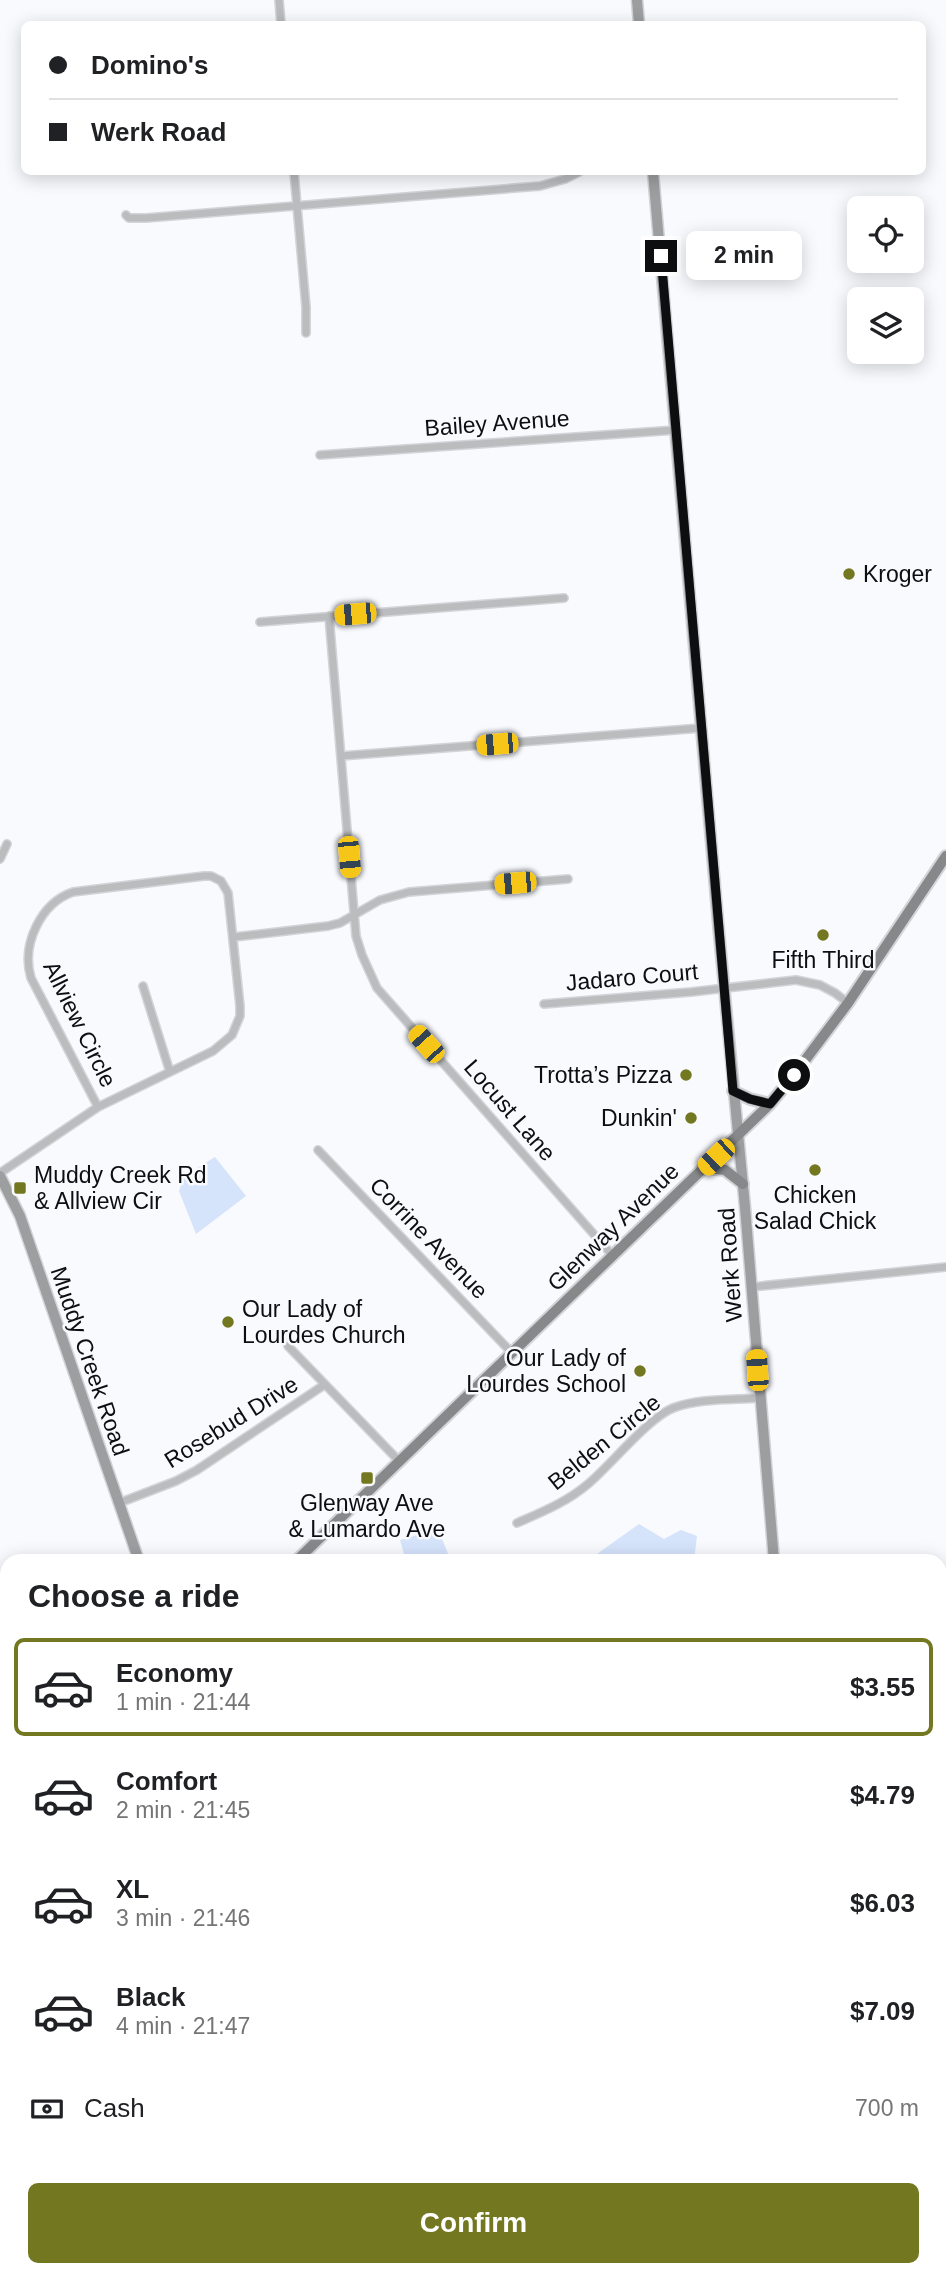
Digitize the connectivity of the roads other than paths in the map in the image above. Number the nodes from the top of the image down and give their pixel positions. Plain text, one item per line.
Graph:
1 (279, 0) edge
2 (637, 0) edge
3 (281, 21) edge
4 (639, 21) edge
5 (294, 175) edge
6 (573, 175) edge
7 (653, 175) edge
8 (297, 206) junction
9 (126, 215) dead end
10 (306, 333) dead end
11 (676, 430) junction
12 (320, 455) dead end
13 (564, 598) dead end
14 (329, 616) junction
15 (260, 622) dead end
16 (701, 727) junction
17 (341, 756) junction
18 (7, 844) dead end
19 (946, 856) edge
20 (0, 859) edge
21 (568, 879) dead end
22 (355, 913) junction
23 (234, 937) junction
24 (143, 986) dead end
25 (723, 988) junction
26 (848, 1003) junction
27 (544, 1004) dead end
28 (170, 1072) junction
29 (733, 1091) junction
30 (770, 1104) junction
31 (98, 1107) junction
32 (738, 1136) junction
33 (318, 1150) dead end
34 (705, 1168) junction
35 (0, 1174) edge
36 (743, 1184) junction
37 (613, 1256) junction
38 (946, 1267) edge
39 (751, 1287) junction
40 (288, 1346) dead end
41 (512, 1353) junction
42 (324, 1385) junction
43 (760, 1398) junction
44 (400, 1462) junction
45 (119, 1503) junction
46 (517, 1523) dead end
47 (137, 1554) edge
48 (303, 1554) edge
49 (773, 1554) edge

1 - 3 street
2 - 4 street
5 - 8 street
6 - 8 street
7 - 11 street, Werk Road
8 - 9 street
8 - 10 street
11 - 12 street, Bailey Avenue
11 - 16 street, Werk Road
13 - 14 street
14 - 15 street
14 - 17 street, Locust Lane
16 - 17 street
16 - 25 street, Werk Road
17 - 22 street, Locust Lane
18 - 20 street
19 - 26 main road, Glenway Avenue
21 - 22 street
22 - 23 street
22 - 37 street, Locust Lane
23 - 28 street, Allview Circle
23 - 31 street, Allview Circle
24 - 28 street
25 - 26 street, Jadaro Court
25 - 27 street, Jadaro Court
25 - 29 street, Werk Road
26 - 30 main road, Glenway Avenue
28 - 31 street, Allview Circle
29 - 30 main road
29 - 32 street, Werk Road
30 - 32 main road, Glenway Avenue
31 - 35 street, Allview Circle
32 - 34 main road, Glenway Avenue
32 - 36 street, Werk Road
33 - 41 street, Corrine Avenue
34 - 36 main road
34 - 37 main road, Glenway Avenue
35 - 45 street, Muddy Creek Road
36 - 39 street, Werk Road
37 - 41 main road, Glenway Avenue
38 - 39 street
39 - 43 street, Werk Road
40 - 42 street
41 - 44 main road, Glenway Avenue
42 - 44 street
42 - 45 street, Rosebud Drive
43 - 46 street, Belden Circle
43 - 49 street, Werk Road
44 - 48 main road, Glenway Avenue
45 - 47 street, Muddy Creek Road

